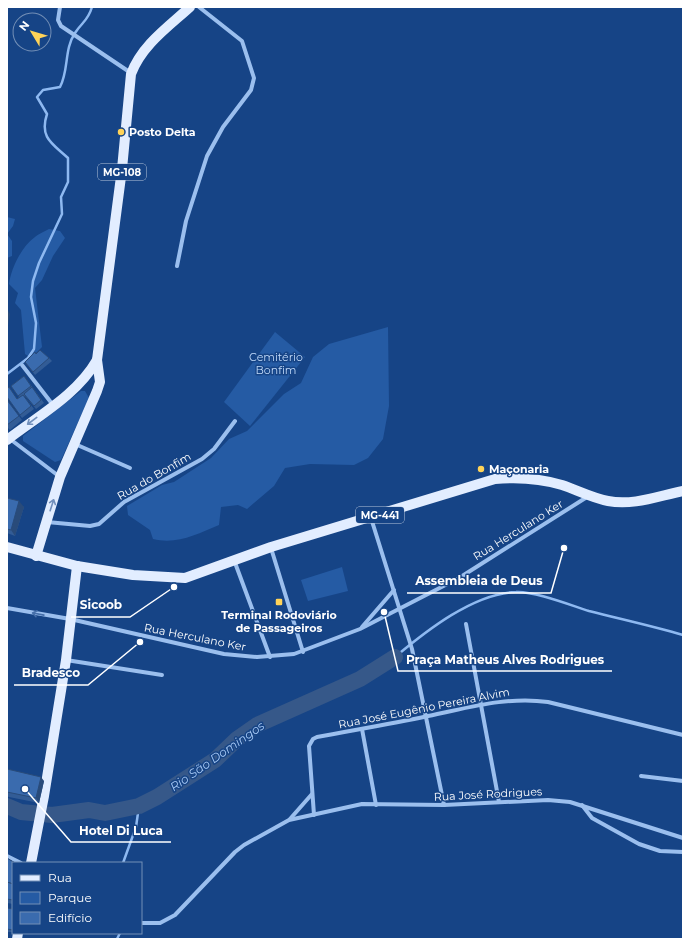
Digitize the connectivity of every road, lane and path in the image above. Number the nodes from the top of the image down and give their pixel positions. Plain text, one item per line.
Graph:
1 (60, 7) edge
2 (190, 7) edge
3 (199, 7) edge
4 (131, 74) junction
5 (177, 266) dead end
6 (98, 360) junction
7 (22, 365) dead end
8 (84, 379) junction
9 (100, 382) junction
10 (54, 405) junction
11 (235, 421) dead end
12 (8, 440) edge
13 (75, 444) junction
14 (130, 468) dead end
15 (60, 477) junction
16 (683, 491) edge
17 (588, 496) junction
18 (371, 518) junction
19 (46, 522) junction
20 (7, 547) edge
21 (271, 547) junction
22 (36, 556) junction
23 (234, 560) junction
24 (77, 566) junction
25 (394, 590) junction
26 (7, 608) edge
27 (399, 609) junction
28 (70, 620) junction
29 (466, 624) dead end
30 (360, 629) junction
31 (303, 652) junction
32 (270, 657) junction
33 (66, 660) junction
34 (162, 674) dead end
35 (482, 705) junction
36 (427, 717) junction
37 (362, 729) junction
38 (683, 735) edge
39 (641, 776) dead end
40 (683, 781) edge
41 (312, 794) junction
42 (499, 802) junction
43 (582, 804) junction
44 (376, 805) junction
45 (444, 805) junction
46 (314, 814) junction
47 (290, 820) junction
48 (683, 838) edge
49 (683, 852) edge
50 (7, 856) edge
51 (19, 862) edge
52 (31, 862) edge
53 (142, 924) edge

1 - 4 street
2 - 4 main road, MG-108
3 - 5 street
4 - 6 main road, MG-108
6 - 8 main road, MG-108
6 - 9 main road, MG-108
7 - 10 street
8 - 9 main road
8 - 10 main road, MG-108
9 - 13 main road, MG-108
10 -> 12 main road, MG-108
11 - 19 street, Rua do Bonfim
12 - 15 street
13 - 14 street
13 - 15 main road, MG-108
19 -> 15 main road, MG-108
16 - 17 main road, MG-441
17 - 18 main road, MG-441
17 - 27 street, Rua Herculano Ker
18 - 21 main road, MG-441
18 - 25 street
19 - 22 main road, MG-108
20 - 22 main road
21 - 23 main road, MG-441
21 - 31 street
22 - 24 main road
23 - 24 main road, MG-441
23 - 32 street
24 - 28 main road
25 - 27 street
25 - 30 street
28 -> 26 street, Rua Herculano Ker
27 - 30 street, Rua Herculano Ker
27 - 36 street
28 - 32 street, Rua Herculano Ker
28 - 33 main road
29 - 35 street
30 - 31 street, Rua Herculano Ker
31 - 32 street, Rua Herculano Ker
33 - 34 street
33 - 52 main road
35 - 36 street, Rua José Eugênio Pereira Alvim
35 - 38 street, Rua José Eugênio Pereira Alvim
35 - 42 street
36 - 37 street, Rua José Eugênio Pereira Alvim
36 - 45 street
37 - 41 street, Rua José Eugênio Pereira Alvim
37 - 44 street
39 - 40 street
41 - 46 street, Rua José Eugênio Pereira Alvim
41 - 47 street, Rua José Rodrigues
42 - 43 street, Rua José Rodrigues
42 - 45 street, Rua José Rodrigues
43 - 48 street, Rua José Rodrigues
43 - 49 street
44 - 45 street, Rua José Rodrigues
44 - 46 street, Rua José Rodrigues
46 - 47 street, Rua José Rodrigues
47 - 53 street, Rua José Rodrigues
50 - 51 street

